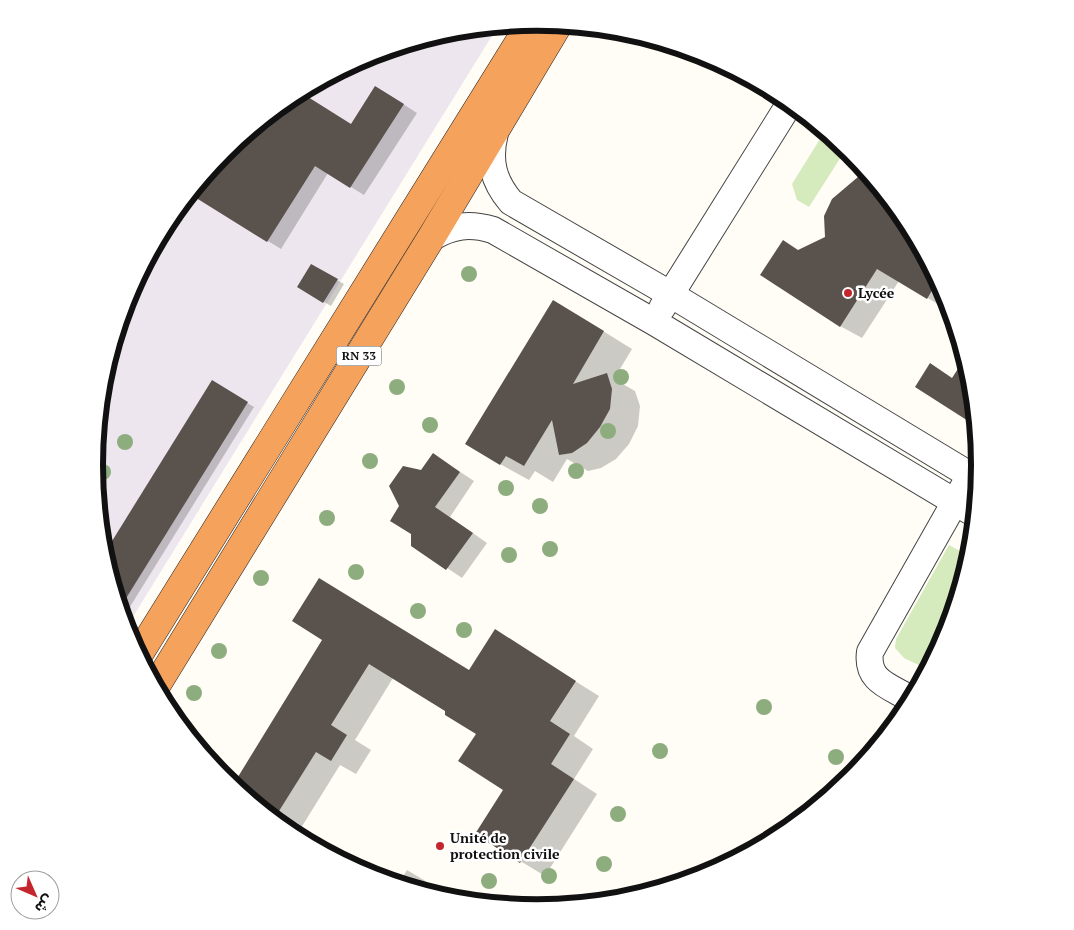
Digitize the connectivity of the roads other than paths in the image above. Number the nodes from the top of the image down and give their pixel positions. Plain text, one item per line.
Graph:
1 (526, 31) edge
2 (554, 32) edge
3 (786, 110) edge
4 (495, 134) junction
5 (431, 238) junction
6 (670, 294) junction
7 (654, 322) junction
8 (971, 475) edge
9 (970, 489) edge
10 (964, 508) edge
11 (143, 647) edge
12 (160, 680) edge
13 (905, 695) edge

1 - 11 highway, RN 33
2 - 4 highway, RN 33
3 - 6 street
4 - 5 highway, RN 33
4 - 6 street
5 - 7 street
5 - 12 highway, RN 33
6 - 7 street
6 - 8 street
7 - 10 street
9 - 10 street
10 - 13 street

